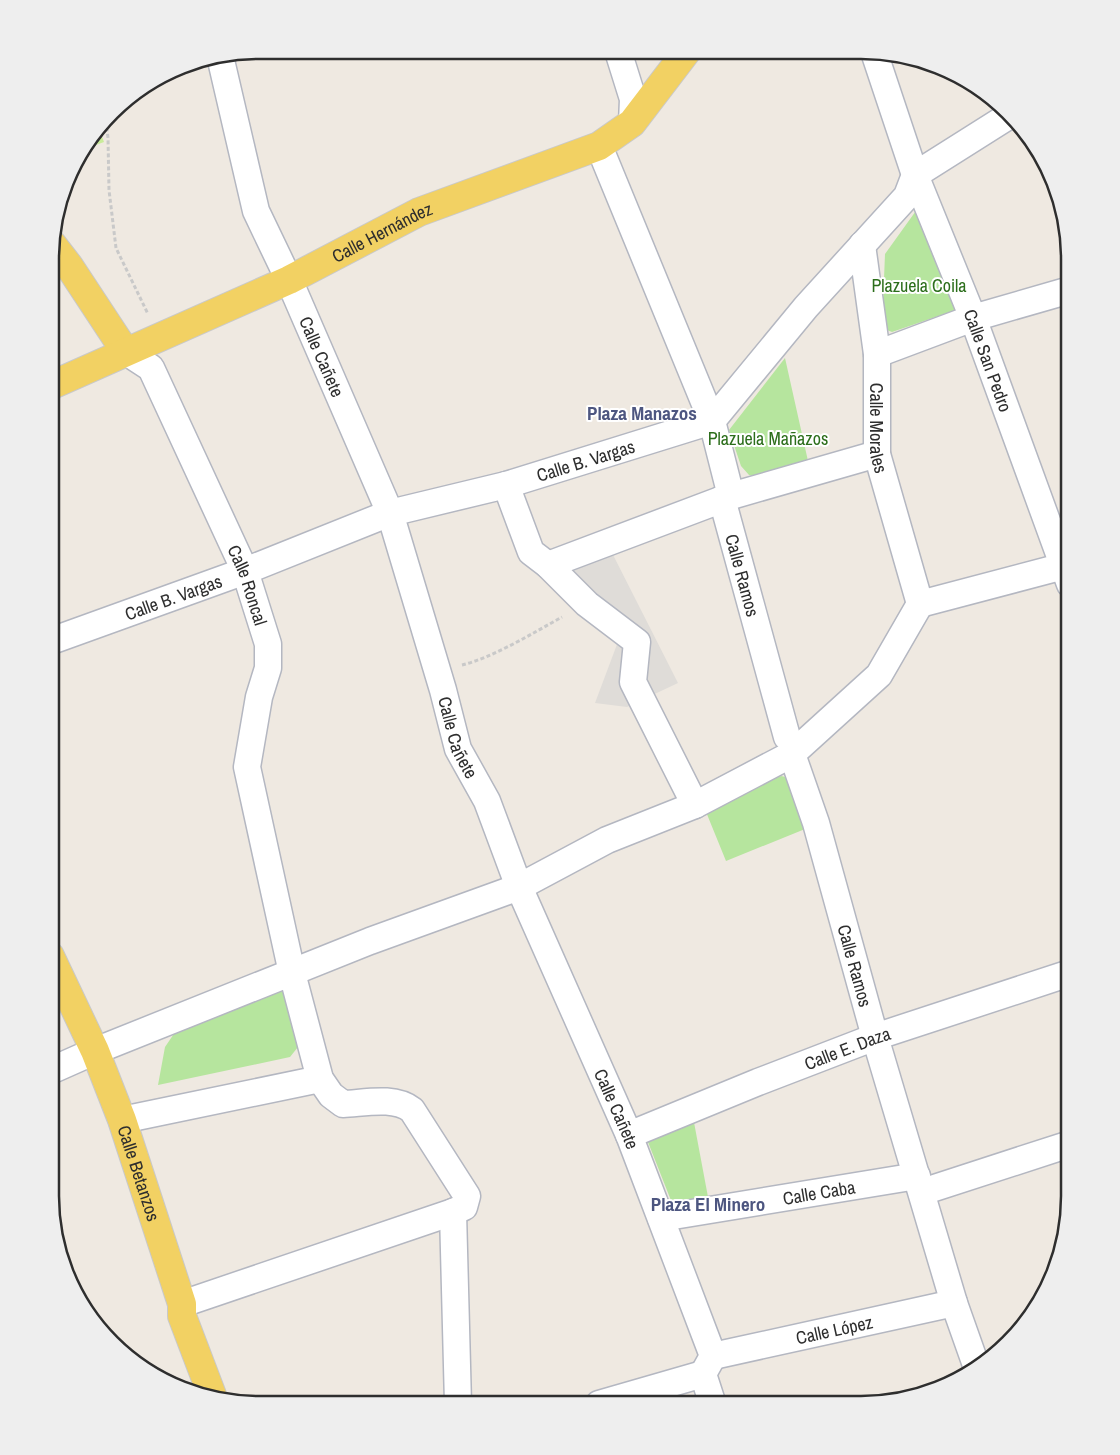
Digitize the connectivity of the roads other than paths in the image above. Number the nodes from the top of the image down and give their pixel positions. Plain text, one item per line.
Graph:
1 (620, 59) edge
2 (681, 59) edge
3 (876, 59) edge
4 (222, 63) edge
5 (1004, 118) edge
6 (632, 123) junction
7 (599, 146) junction
8 (915, 175) junction
9 (862, 245) junction
10 (59, 253) edge
11 (289, 280) junction
12 (1061, 293) edge
13 (973, 318) junction
14 (126, 351) junction
15 (877, 354) junction
16 (59, 382) edge
17 (712, 421) junction
18 (877, 454) junction
19 (506, 485) junction
20 (727, 498) junction
21 (390, 513) junction
22 (1061, 559) edge
23 (548, 565) junction
24 (245, 571) junction
25 (1061, 576) edge
26 (920, 604) junction
27 (59, 638) edge
28 (789, 745) junction
29 (695, 805) junction
30 (519, 886) junction
31 (292, 973) junction
32 (59, 975) edge
33 (1061, 976) edge
34 (875, 1037) junction
35 (95, 1051) junction
36 (59, 1067) edge
37 (320, 1079) junction
38 (122, 1120) junction
39 (629, 1135) junction
40 (1061, 1146) edge
41 (919, 1184) junction
42 (453, 1212) junction
43 (661, 1218) junction
44 (954, 1303) junction
45 (182, 1304) junction
46 (974, 1361) edge
47 (708, 1365) junction
48 (210, 1390) edge
49 (458, 1396) edge
50 (621, 1396) edge
51 (712, 1396) edge

1 - 6 street
2 - 6 main road, Calle Hernández
3 - 8 street, Calle San Pedro
4 - 11 street, Calle Cañete
5 - 8 street
6 - 7 main road, Calle Hernández
7 - 11 main road, Calle Hernández
7 - 17 street, Calle Ramos
8 - 9 street
8 - 13 street, Calle San Pedro
9 - 15 street, Calle Morales
9 - 17 street
10 - 14 main road, Calle Roncal
11 - 14 main road, Calle Hernández
11 - 21 street, Calle Cañete
12 - 13 street
13 - 15 street
13 - 22 street, Calle San Pedro
14 - 16 main road, Calle Hernández
14 - 24 street, Calle Roncal
15 - 18 street, Calle Morales
17 - 19 street, Calle B. Vargas
17 - 20 street, Calle Ramos
18 - 20 street
18 - 26 street, Calle Morales
19 - 21 street, Calle B. Vargas
19 - 23 street
20 - 23 street
20 - 28 street, Calle Ramos
21 - 24 street, Calle B. Vargas
21 - 30 street, Calle Cañete
23 - 29 street
24 - 27 street, Calle B. Vargas
24 - 31 street, Calle Roncal
25 - 26 street
26 - 28 street
28 - 29 street
28 - 34 street, Calle Ramos
29 - 30 street
30 - 31 street
30 - 39 street, Calle Cañete
31 - 35 street
31 - 37 street, Calle Roncal
32 - 35 main road, Calle Betanzos
33 - 34 street, Calle E. Daza
34 - 39 street, Calle E. Daza
34 - 41 street, Calle Ramos
35 - 36 street
35 - 38 main road, Calle Betanzos
37 - 38 street
37 - 42 street
38 - 45 main road, Calle Betanzos
39 - 43 street, Calle Cañete
40 - 41 street, Calle Caba
41 - 43 street, Calle Caba
41 - 44 street, Calle Ramos
42 - 45 street
42 - 49 street
43 - 47 street, Calle Cañete
44 - 46 street, Calle Ramos
44 - 47 street, Calle López
45 - 48 main road, Calle Betanzos
47 - 50 street, Calle López
47 - 51 street, Calle Cañete

